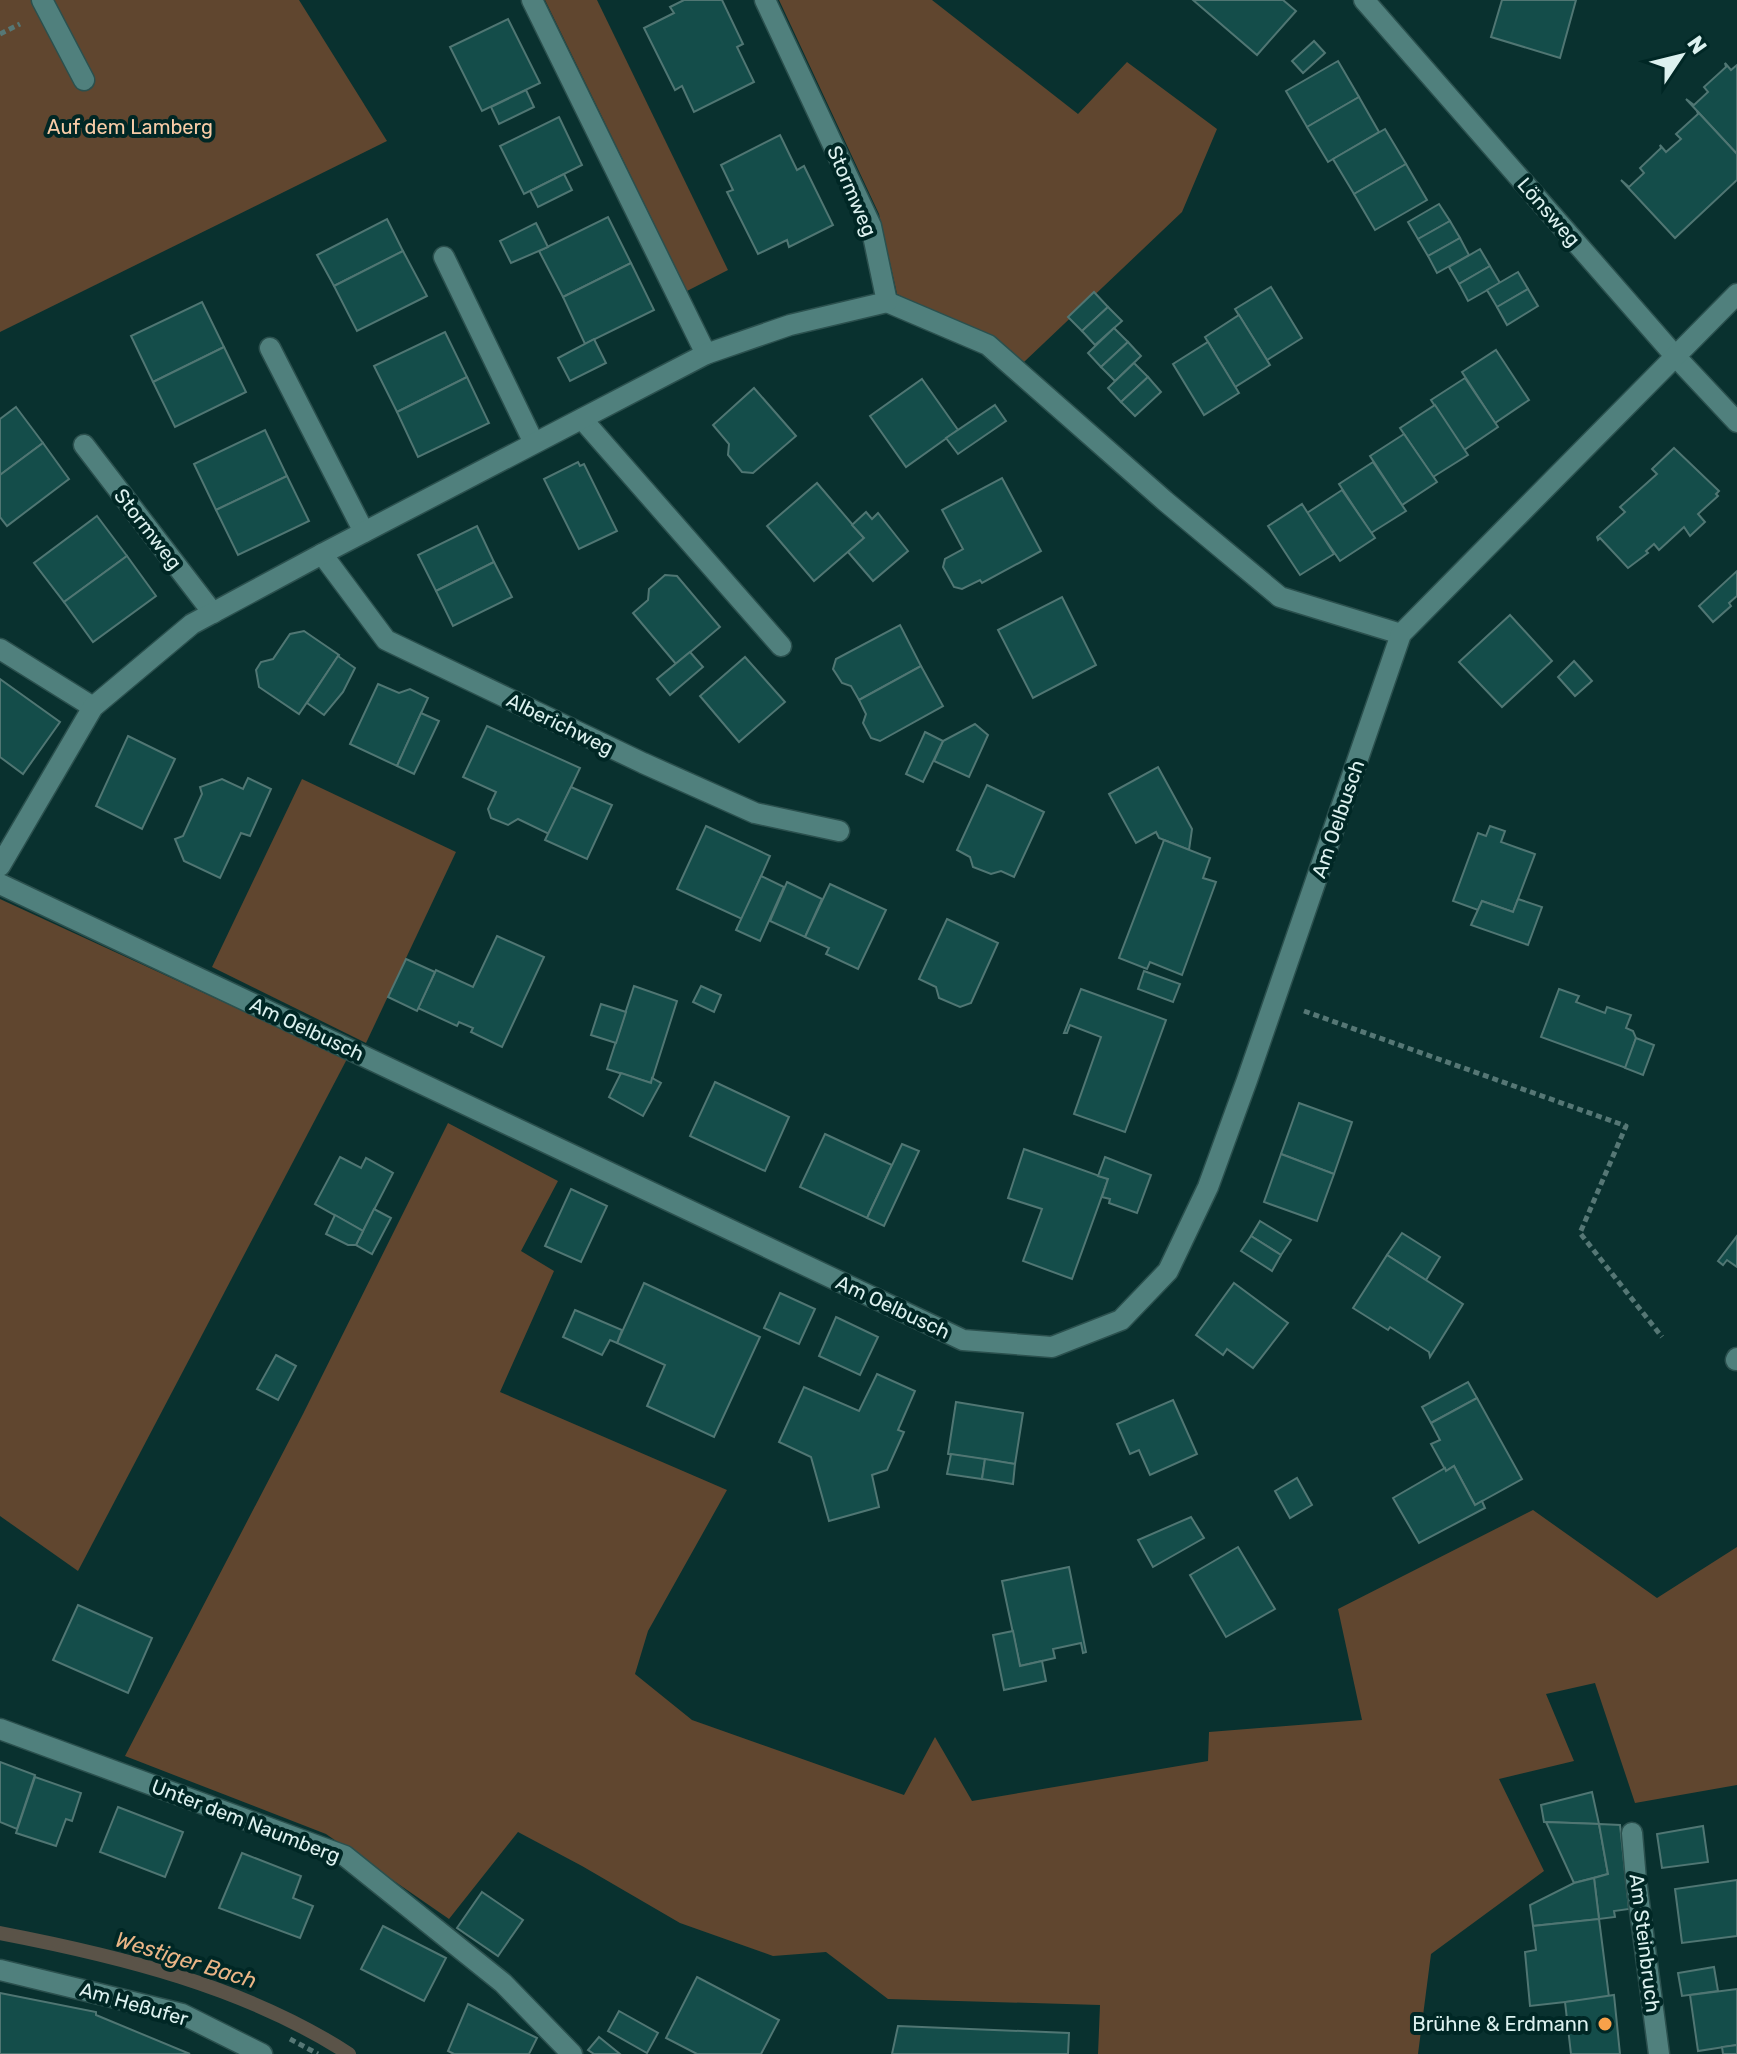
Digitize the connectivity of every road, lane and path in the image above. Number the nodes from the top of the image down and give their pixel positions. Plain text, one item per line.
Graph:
1 (42, 0) edge
2 (532, 0) edge
3 (765, 0) edge
4 (1364, 0) edge
5 (84, 80) dead end
6 (444, 257) dead end
7 (1737, 294) edge
8 (887, 302) junction
9 (270, 348) dead end
10 (706, 354) junction
11 (1676, 357) junction
12 (582, 419) junction
13 (1737, 422) edge
14 (534, 443) junction
15 (84, 445) dead end
16 (364, 532) junction
17 (322, 554) junction
18 (213, 613) junction
19 (1401, 634) junction
20 (781, 646) dead end
21 (0, 649) edge
22 (93, 707) junction
23 (839, 831) dead end
24 (0, 866) edge
25 (0, 884) edge
26 (1276, 1001) junction
27 (1662, 1337) dead end
28 (0, 1729) edge
29 (1632, 1833) dead end
30 (0, 1970) edge
31 (262, 2054) edge
32 (572, 2054) edge
33 (1659, 2054) edge

1 - 5 street
2 - 10 street
3 - 8 street, Stormweg
4 - 11 street, Lönsweg
6 - 14 street
7 - 11 street, Am Oelbusch
8 - 10 street
8 - 19 street
9 - 16 street
10 - 12 street
11 - 13 street, Lönsweg
11 - 19 street, Am Oelbusch
12 - 14 street
12 - 20 street
14 - 16 street
15 - 18 street, Stormweg
16 - 17 street
17 - 18 street
17 - 23 street, Alberichweg
18 - 22 street
19 - 26 street, Am Oelbusch
21 - 22 street
22 - 24 street
25 - 26 street, Am Oelbusch
26 - 27 path
28 - 32 street, Unter dem Naumberg
29 - 33 street, Am Steinbruch
30 - 31 street, Am Heßufer

